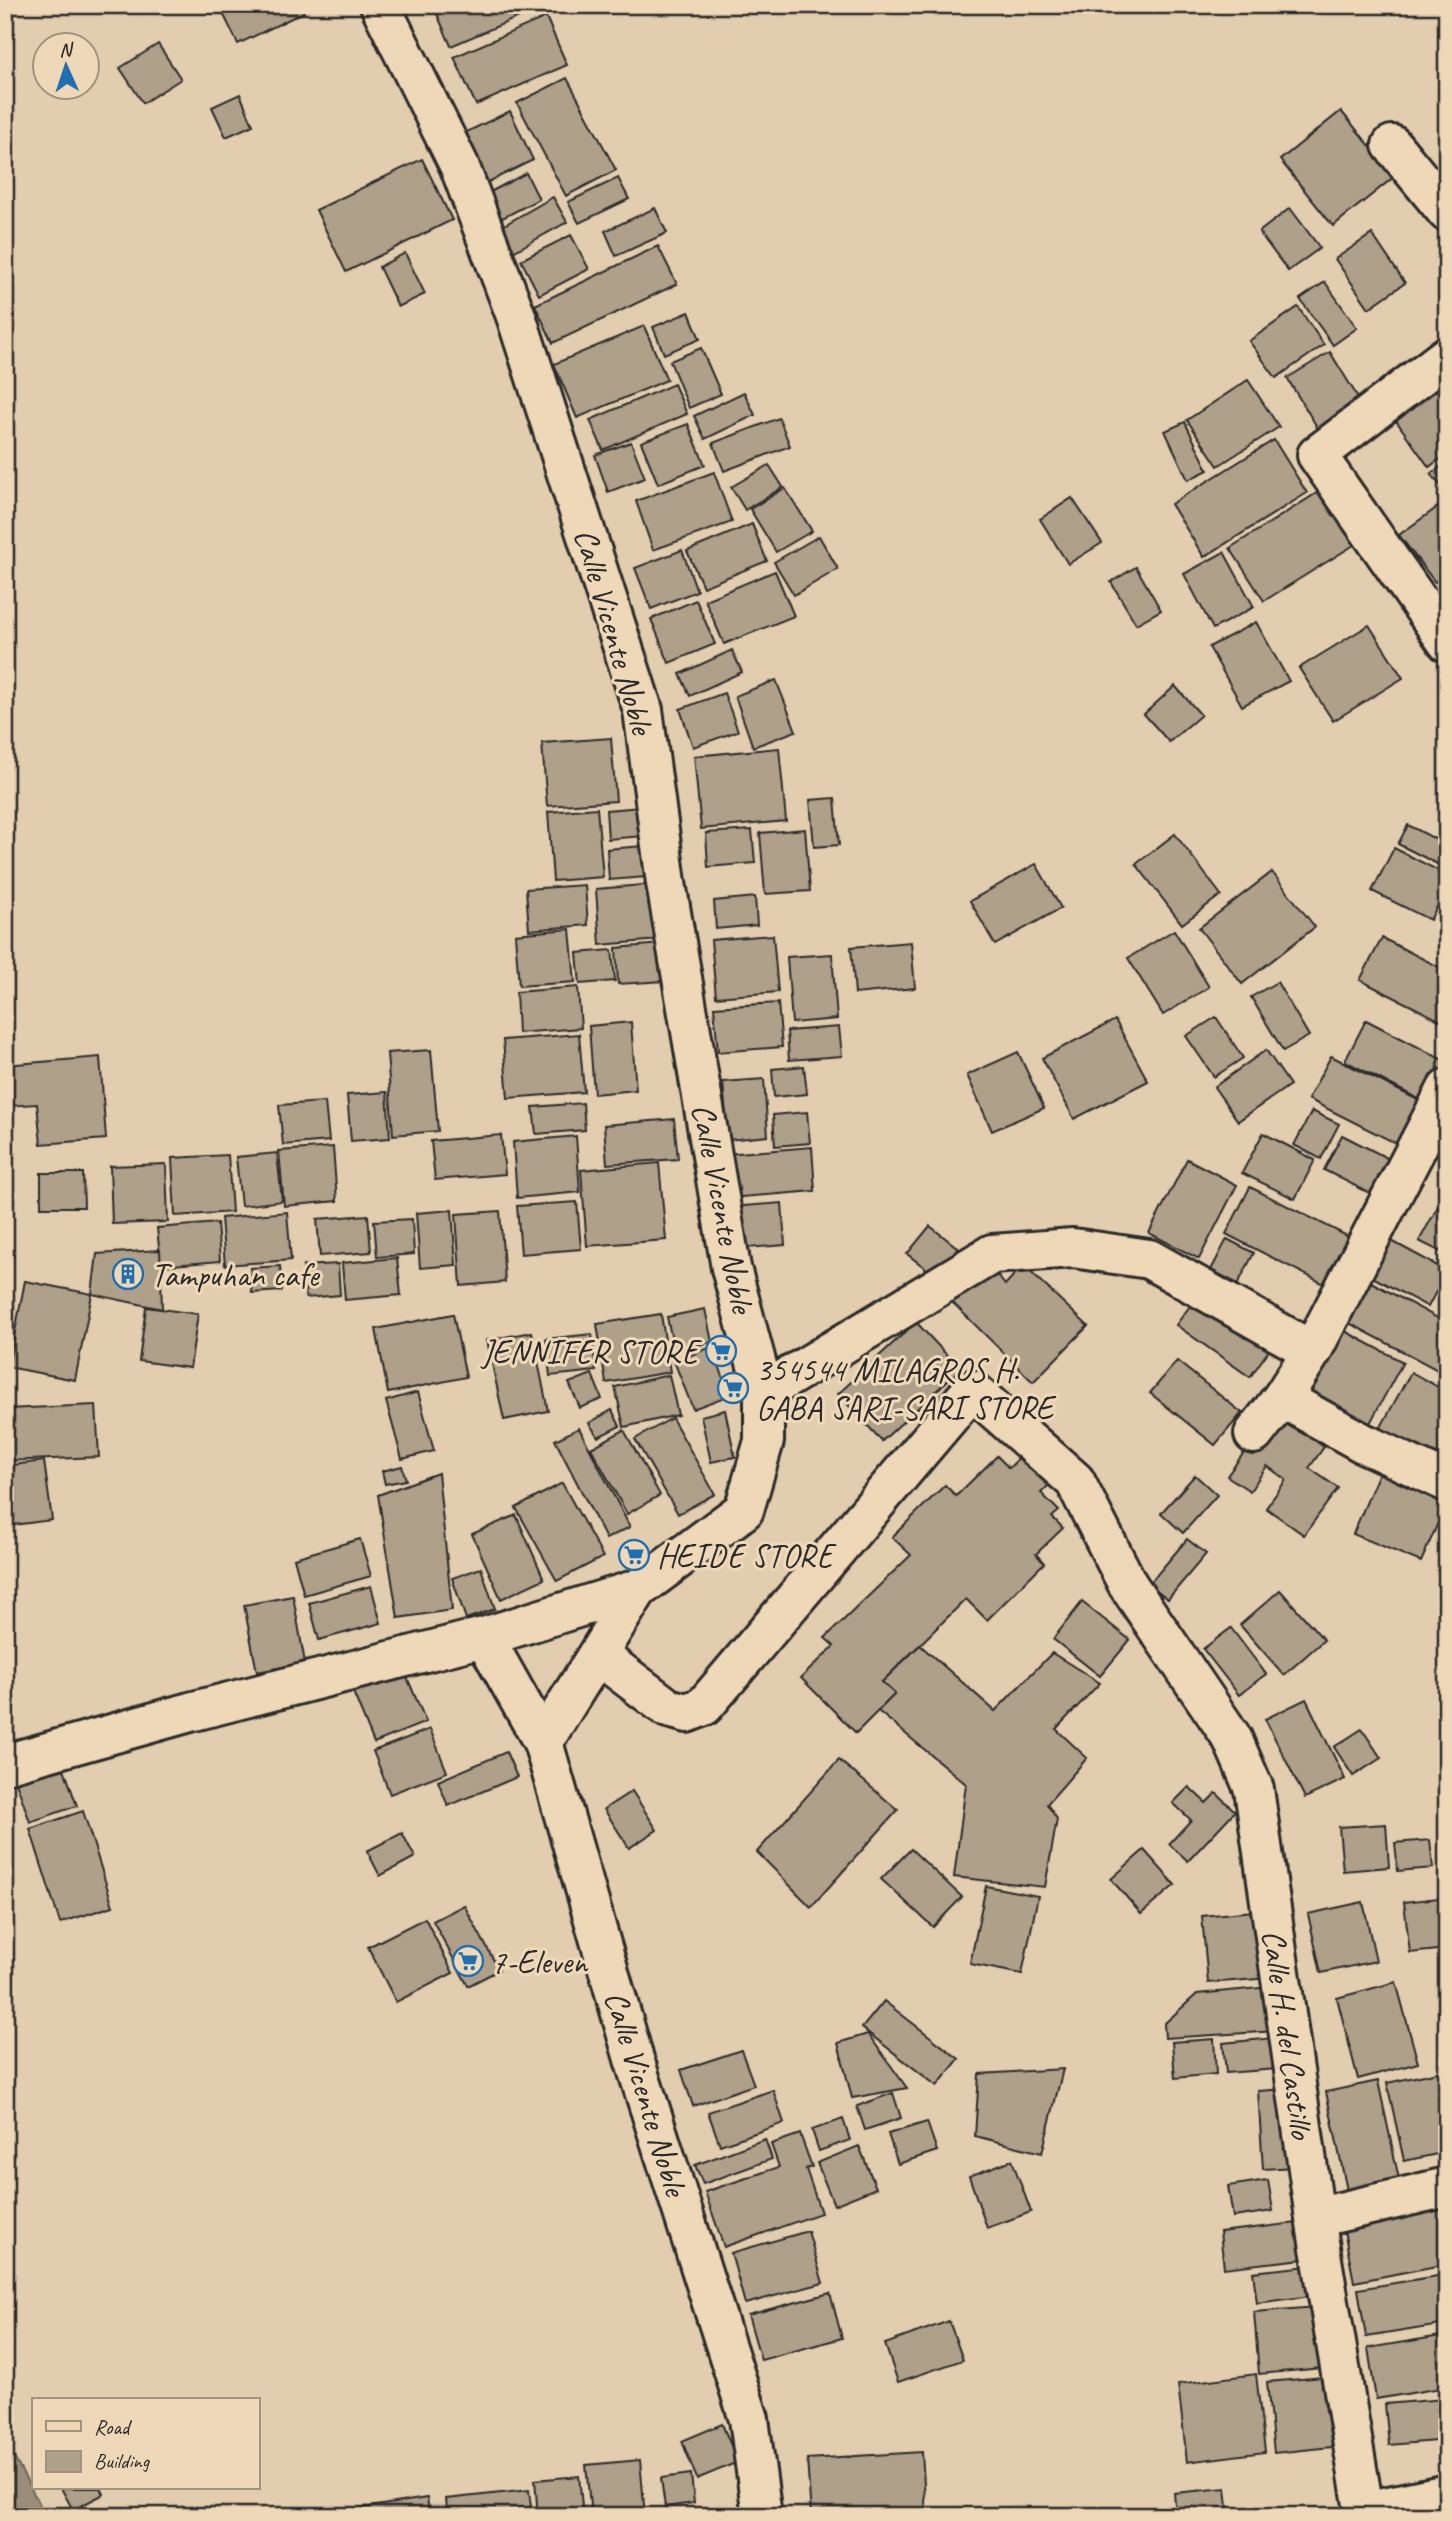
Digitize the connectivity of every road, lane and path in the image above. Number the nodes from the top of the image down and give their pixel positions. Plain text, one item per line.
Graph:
1 (380, 5) edge
2 (1392, 145) dead end
3 (1447, 212) edge
4 (1447, 356) edge
5 (1441, 619) edge
6 (1447, 1089) edge
7 (1312, 1352) junction
8 (764, 1392) junction
9 (1282, 1398) junction
10 (1254, 1434) dead end
11 (1447, 1482) edge
12 (638, 1590) junction
13 (484, 1637) junction
14 (598, 1655) junction
15 (543, 1742) junction
16 (5, 1764) edge
17 (1447, 2187) edge
18 (1315, 2218) junction
19 (1447, 2494) edge
20 (1365, 2514) edge
21 (762, 2516) edge

1 - 8 street, Calle Vicente Noble
2 - 3 street
4 - 5 street
6 - 7 street
7 - 8 street
7 - 9 street
8 - 12 street, Calle Vicente Noble
9 - 10 street
9 - 11 street
12 - 13 street
12 - 14 street, Calle Vicente Noble
13 - 15 street
13 - 16 street
14 - 15 street, Calle Vicente Noble
14 - 18 street, Calle H. del Castillo
15 - 21 street, Calle Vicente Noble
17 - 18 street
18 - 20 street, Calle H. del Castillo
19 - 20 street

